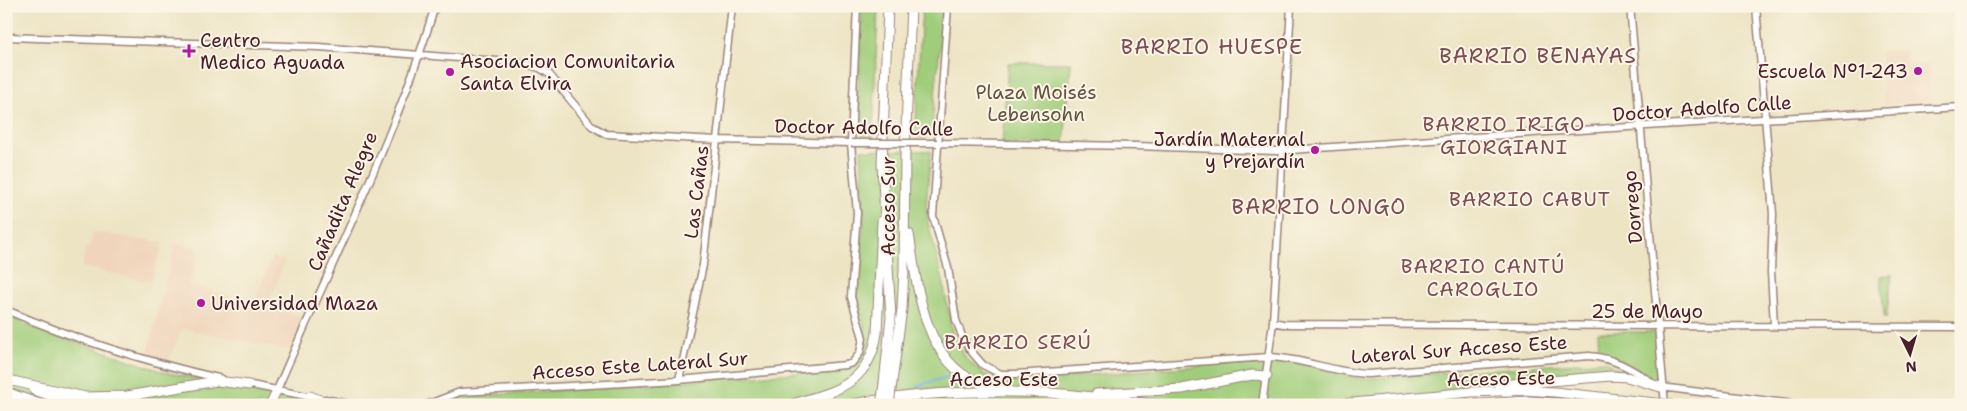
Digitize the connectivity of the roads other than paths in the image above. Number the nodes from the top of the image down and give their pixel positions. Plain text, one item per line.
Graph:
1 (435, 6) edge
2 (732, 6) edge
3 (857, 6) edge
4 (888, 6) edge
5 (912, 6) edge
6 (948, 6) edge
7 (1291, 6) edge
8 (1630, 6) edge
9 (1756, 6) edge
10 (6, 37) edge
11 (420, 54) junction
12 (1961, 107) edge
13 (1766, 119) junction
14 (1640, 127) junction
15 (718, 140) junction
16 (851, 143) junction
17 (937, 144) junction
18 (1283, 151) junction
19 (884, 196) junction
20 (906, 209) junction
21 (6, 310) edge
22 (1273, 322) junction
23 (1774, 325) junction
24 (1658, 326) junction
25 (1961, 327) edge
26 (1269, 357) junction
27 (1267, 376) junction
28 (7, 379) edge
29 (679, 380) junction
30 (888, 382) junction
31 (249, 385) junction
32 (1664, 388) junction
33 (277, 390) junction
34 (1050, 393) junction
35 (11, 394) edge
36 (1076, 395) junction
37 (310, 396) junction
38 (1442, 396) junction
39 (28, 405) edge
40 (42, 405) edge
41 (79, 405) edge
42 (270, 405) edge
43 (332, 405) edge
44 (353, 405) edge
45 (426, 405) edge
46 (790, 405) edge
47 (848, 405) edge
48 (881, 405) edge
49 (889, 405) edge
50 (980, 405) edge
51 (1029, 405) edge
52 (1159, 405) edge
53 (1262, 405) edge
54 (1331, 405) edge
55 (1468, 405) edge
56 (1581, 405) edge
57 (1665, 405) edge
58 (1672, 405) edge
59 (1802, 405) edge

1 - 11 street, Cañadita Alegre
2 - 15 street, Las Cañas
3 - 16 street
4 - 19 highway, Acceso Sur
5 - 20 highway, Acceso Sur
6 - 17 street
7 - 18 street
8 - 14 street, Dorrego
9 - 13 street
10 - 11 street, Doctor Adolfo Calle
11 - 15 street, Doctor Adolfo Calle
11 - 33 street, Cañadita Alegre
12 - 13 street, Doctor Adolfo Calle
13 - 14 street, Doctor Adolfo Calle
13 - 23 street
14 - 18 street, Doctor Adolfo Calle
14 - 24 street, Dorrego
15 - 16 street, Doctor Adolfo Calle
15 - 29 street, Las Cañas
16 - 17 street, Doctor Adolfo Calle, bridge
16 - 29 street, Acceso Este Lateral Sur
17 - 18 street, Doctor Adolfo Calle
17 - 26 street, Lateral Sur Acceso Este
18 - 22 street
19 - 30 highway, Acceso Sur
19 - 46 highway
20 - 30 highway, Acceso Sur
20 - 34 highway
21 - 31 street
22 - 24 street, 25 de Mayo
22 - 26 street
23 - 24 street, 25 de Mayo
23 - 25 street, 25 de Mayo
24 - 32 street, Dorrego
26 - 27 street
26 - 32 street, Lateral Sur Acceso Este
27 - 36 highway
27 - 53 street
28 - 31 highway
28 - 41 highway
29 - 45 street, Acceso Este Lateral Sur
30 - 48 highway, Acceso Sur, bridge
30 - 49 highway, Acceso Sur, bridge
31 - 33 street
32 - 38 highway
32 - 57 street, Dorrego
32 - 59 street
33 - 37 street
33 - 42 main road, Cañadita Alegre
34 - 36 highway, Acceso Este
34 - 47 highway, Acceso Este
35 - 39 highway
35 - 40 highway
36 - 52 highway, Acceso Este
37 - 43 highway
37 - 44 street
38 - 54 highway, Acceso Este
38 - 58 highway, Acceso Este, bridge
50 - 51 highway, Acceso Este
55 - 56 highway, Acceso Este

